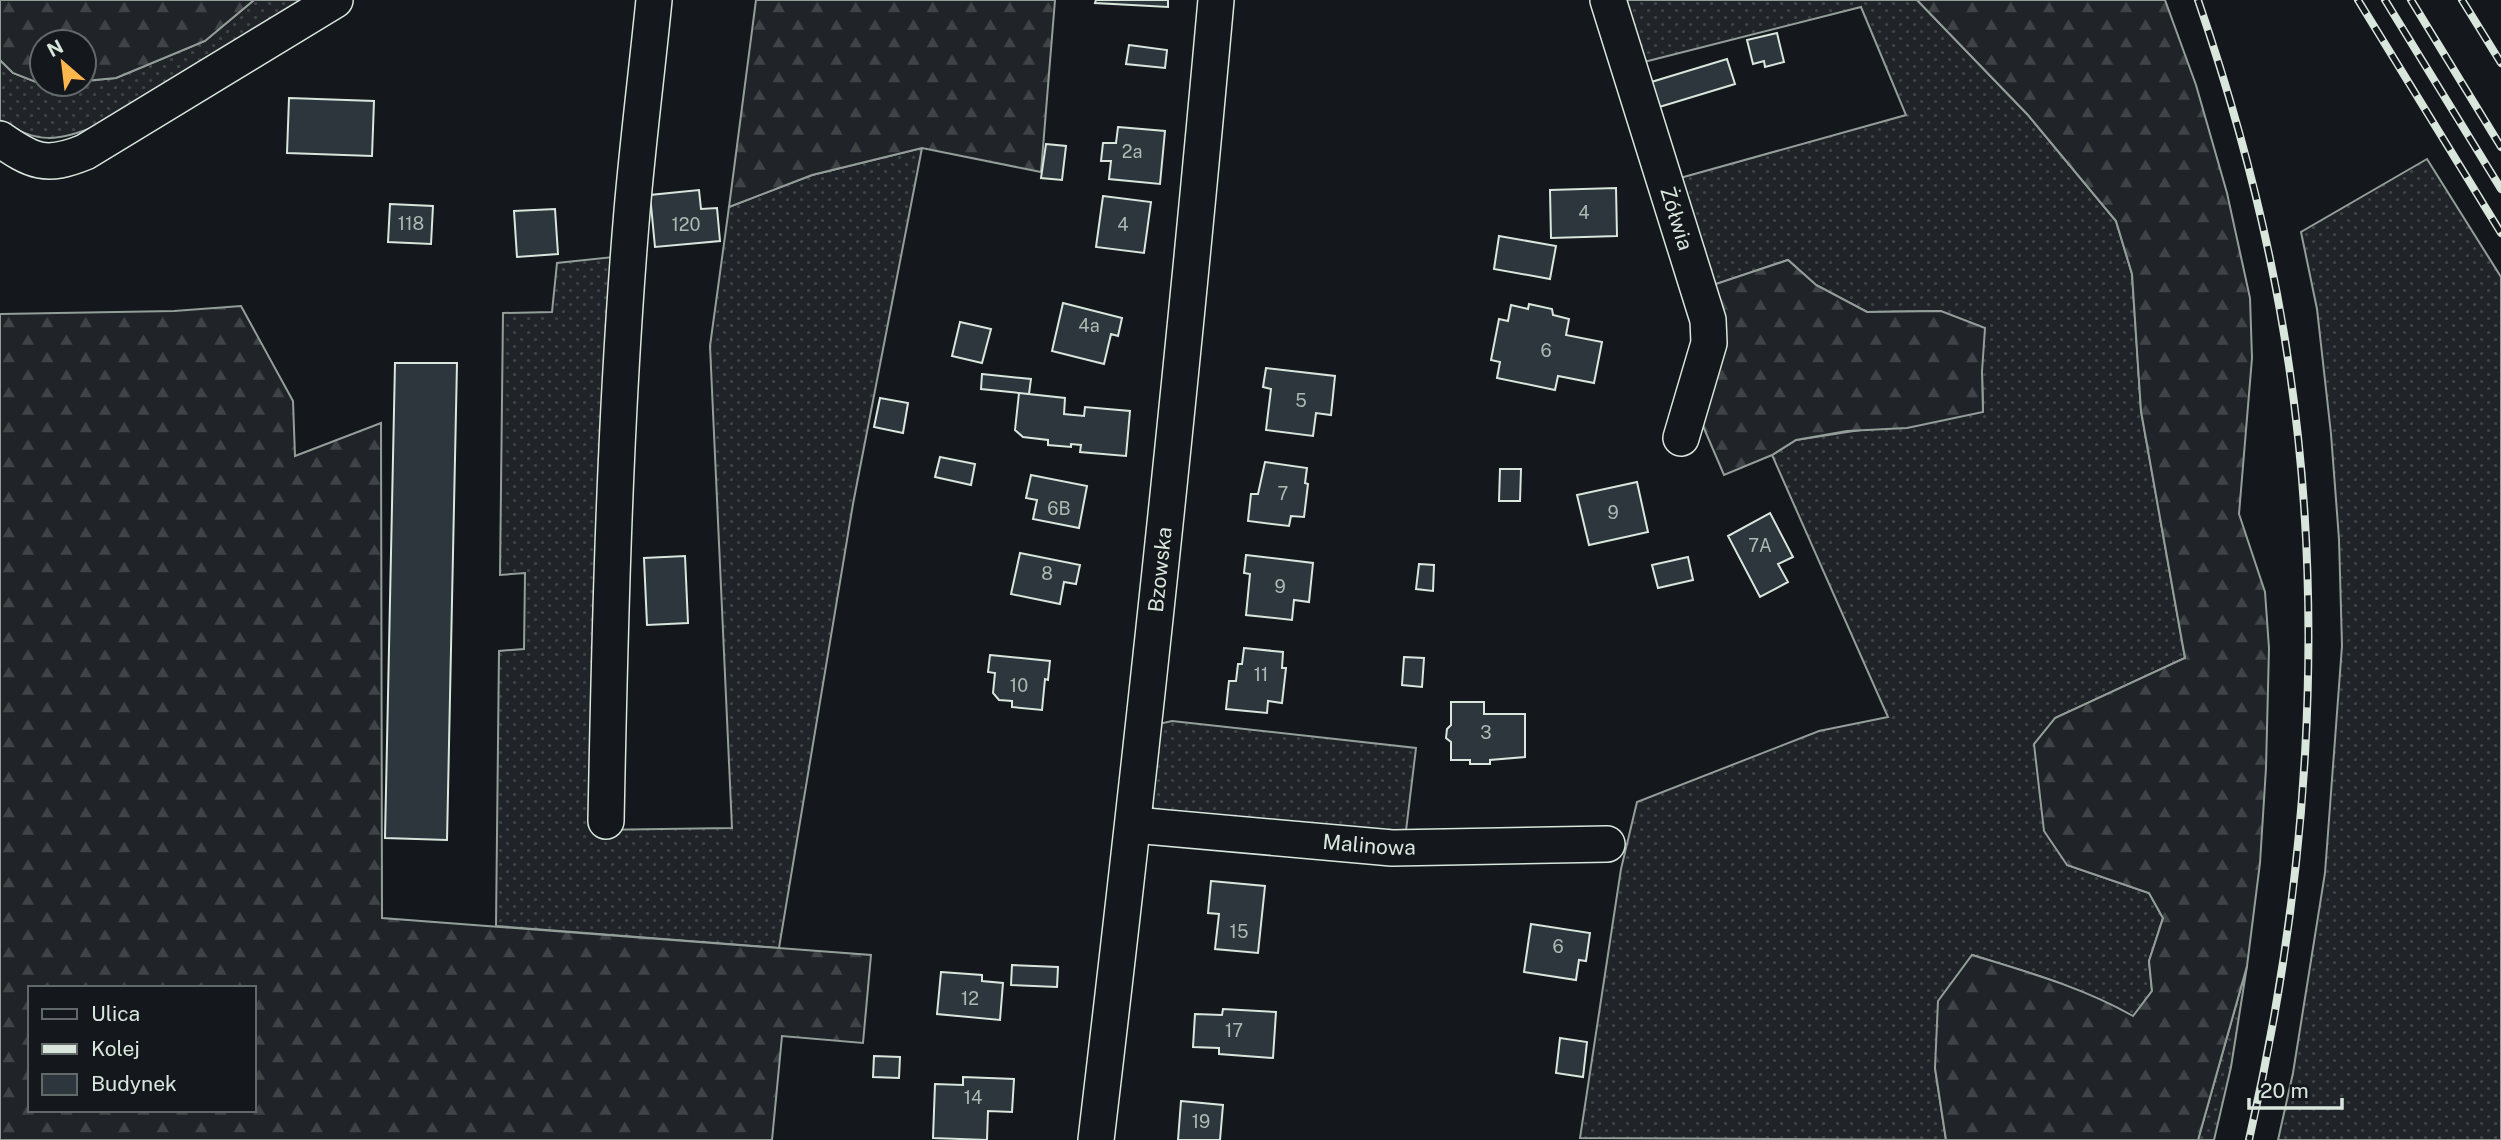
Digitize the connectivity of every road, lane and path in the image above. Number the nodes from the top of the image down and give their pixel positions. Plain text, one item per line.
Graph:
1 (335, 0) edge
2 (654, 0) edge
3 (1216, 0) edge
4 (1608, 0) edge
5 (0, 139) edge
6 (1681, 438) dead end
7 (606, 821) dead end
8 (1134, 825) junction
9 (1607, 844) dead end
10 (1096, 1140) edge

1 - 5 street
2 - 7 street
3 - 8 street, Bzowska
4 - 6 street, Żółwia
8 - 9 street, Malinowa
8 - 10 street, Bzowska

